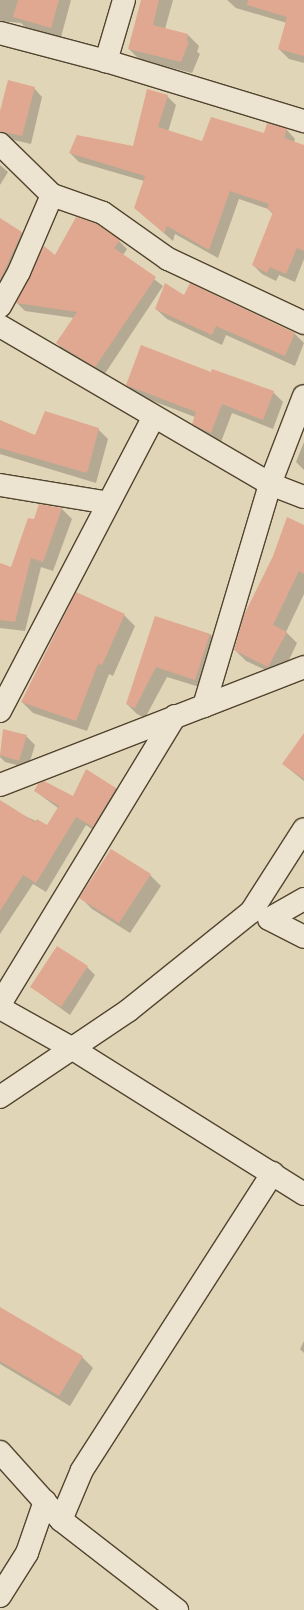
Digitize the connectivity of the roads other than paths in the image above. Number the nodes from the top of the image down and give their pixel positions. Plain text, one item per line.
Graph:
1 (124, 0) edge
2 (0, 33) edge
3 (106, 61) junction
4 (304, 121) edge
5 (0, 144) edge
6 (52, 195) junction
7 (0, 306) edge
8 (304, 323) edge
9 (0, 326) edge
10 (304, 396) edge
11 (154, 418) junction
12 (270, 484) junction
13 (0, 485) edge
14 (304, 497) edge
15 (109, 502) junction
16 (304, 667) edge
17 (204, 706) junction
18 (0, 711) edge
19 (175, 716) junction
20 (0, 785) edge
21 (304, 829) edge
22 (304, 899) edge
23 (260, 916) junction
24 (304, 937) edge
25 (0, 1004) edge
26 (0, 1008) edge
27 (73, 1049) junction
28 (0, 1097) edge
29 (273, 1173) junction
30 (304, 1194) edge
31 (0, 1452) edge
32 (45, 1501) junction
33 (61, 1520) junction
34 (0, 1596) edge
35 (177, 1610) edge

1 - 3 street
2 - 3 street
3 - 4 street
5 - 6 street
6 - 7 street
6 - 8 street
9 - 11 street
10 - 12 street
11 - 12 street
11 - 15 street
12 - 14 street
12 - 17 street
13 - 15 street
15 - 18 street
16 - 17 street
17 - 19 street
19 - 20 street
19 - 25 street
21 - 23 street
22 - 23 street
23 - 24 street
23 - 27 street
26 - 27 street
27 - 28 street
27 - 29 street
29 - 30 street
29 - 33 street
31 - 32 street
32 - 33 street
32 - 34 street
33 - 35 street

